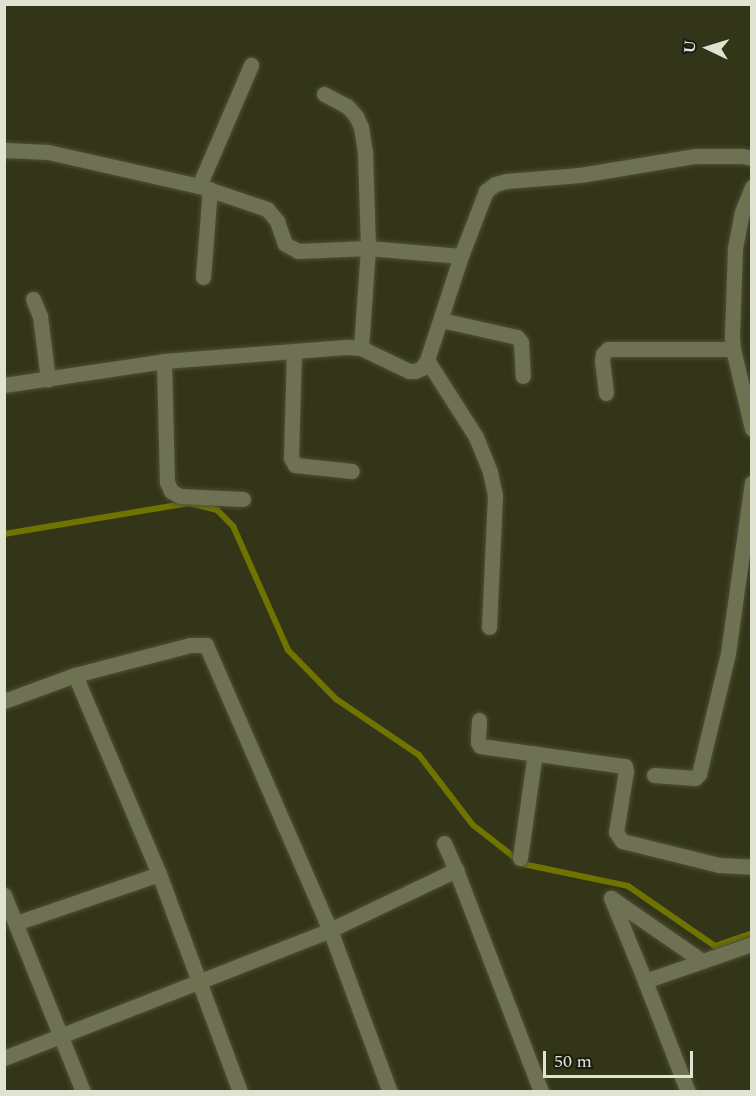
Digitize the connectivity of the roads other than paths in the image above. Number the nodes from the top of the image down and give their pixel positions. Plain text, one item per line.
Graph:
1 (251, 65) dead end
2 (324, 94) dead end
3 (4, 150) edge
4 (752, 158) edge
5 (752, 187) edge
6 (205, 188) junction
7 (368, 248) junction
8 (461, 256) junction
9 (203, 277) dead end
10 (33, 299) dead end
11 (441, 320) junction
12 (360, 348) junction
13 (733, 349) junction
14 (294, 351) junction
15 (427, 360) junction
16 (164, 361) junction
17 (523, 376) dead end
18 (48, 379) junction
19 (4, 385) edge
20 (606, 393) dead end
21 (752, 429) edge
22 (352, 471) dead end
23 (752, 483) edge
24 (243, 499) dead end
25 (489, 627) dead end
26 (75, 675) junction
27 (4, 701) edge
28 (479, 720) dead end
29 (535, 753) junction
30 (654, 775) dead end
31 (444, 843) dead end
32 (520, 858) dead end
33 (752, 867) edge
34 (456, 870) junction
35 (159, 874) junction
36 (4, 895) edge
37 (16, 923) junction
38 (330, 930) junction
39 (752, 944) edge
40 (702, 961) junction
41 (198, 981) junction
42 (645, 981) junction
43 (62, 1036) junction
44 (4, 1058) edge
45 (83, 1092) edge
46 (240, 1092) edge
47 (390, 1092) edge
48 (541, 1092) edge
49 (688, 1092) edge

1 - 6 street
2 - 7 street
3 - 6 street
4 - 8 street
5 - 13 street
6 - 7 street
6 - 9 street
7 - 8 street
7 - 12 street
8 - 11 street
10 - 18 street
11 - 15 street
11 - 17 street
12 - 14 street
12 - 15 street
13 - 20 street
13 - 21 street
14 - 16 street
14 - 22 street
15 - 25 street
16 - 18 street
16 - 24 street
18 - 19 street
23 - 30 street
26 - 27 street
26 - 35 street
26 - 38 street
28 - 29 street
29 - 32 street
29 - 33 street
31 - 34 street
34 - 38 street
34 - 48 street
35 - 37 street
35 - 41 street
36 - 37 street
37 - 43 street
38 - 41 street
38 - 47 street
39 - 40 street
40 - 42 street
40 - 42 street
41 - 43 street
41 - 46 street
42 - 49 street
43 - 44 street
43 - 45 street

